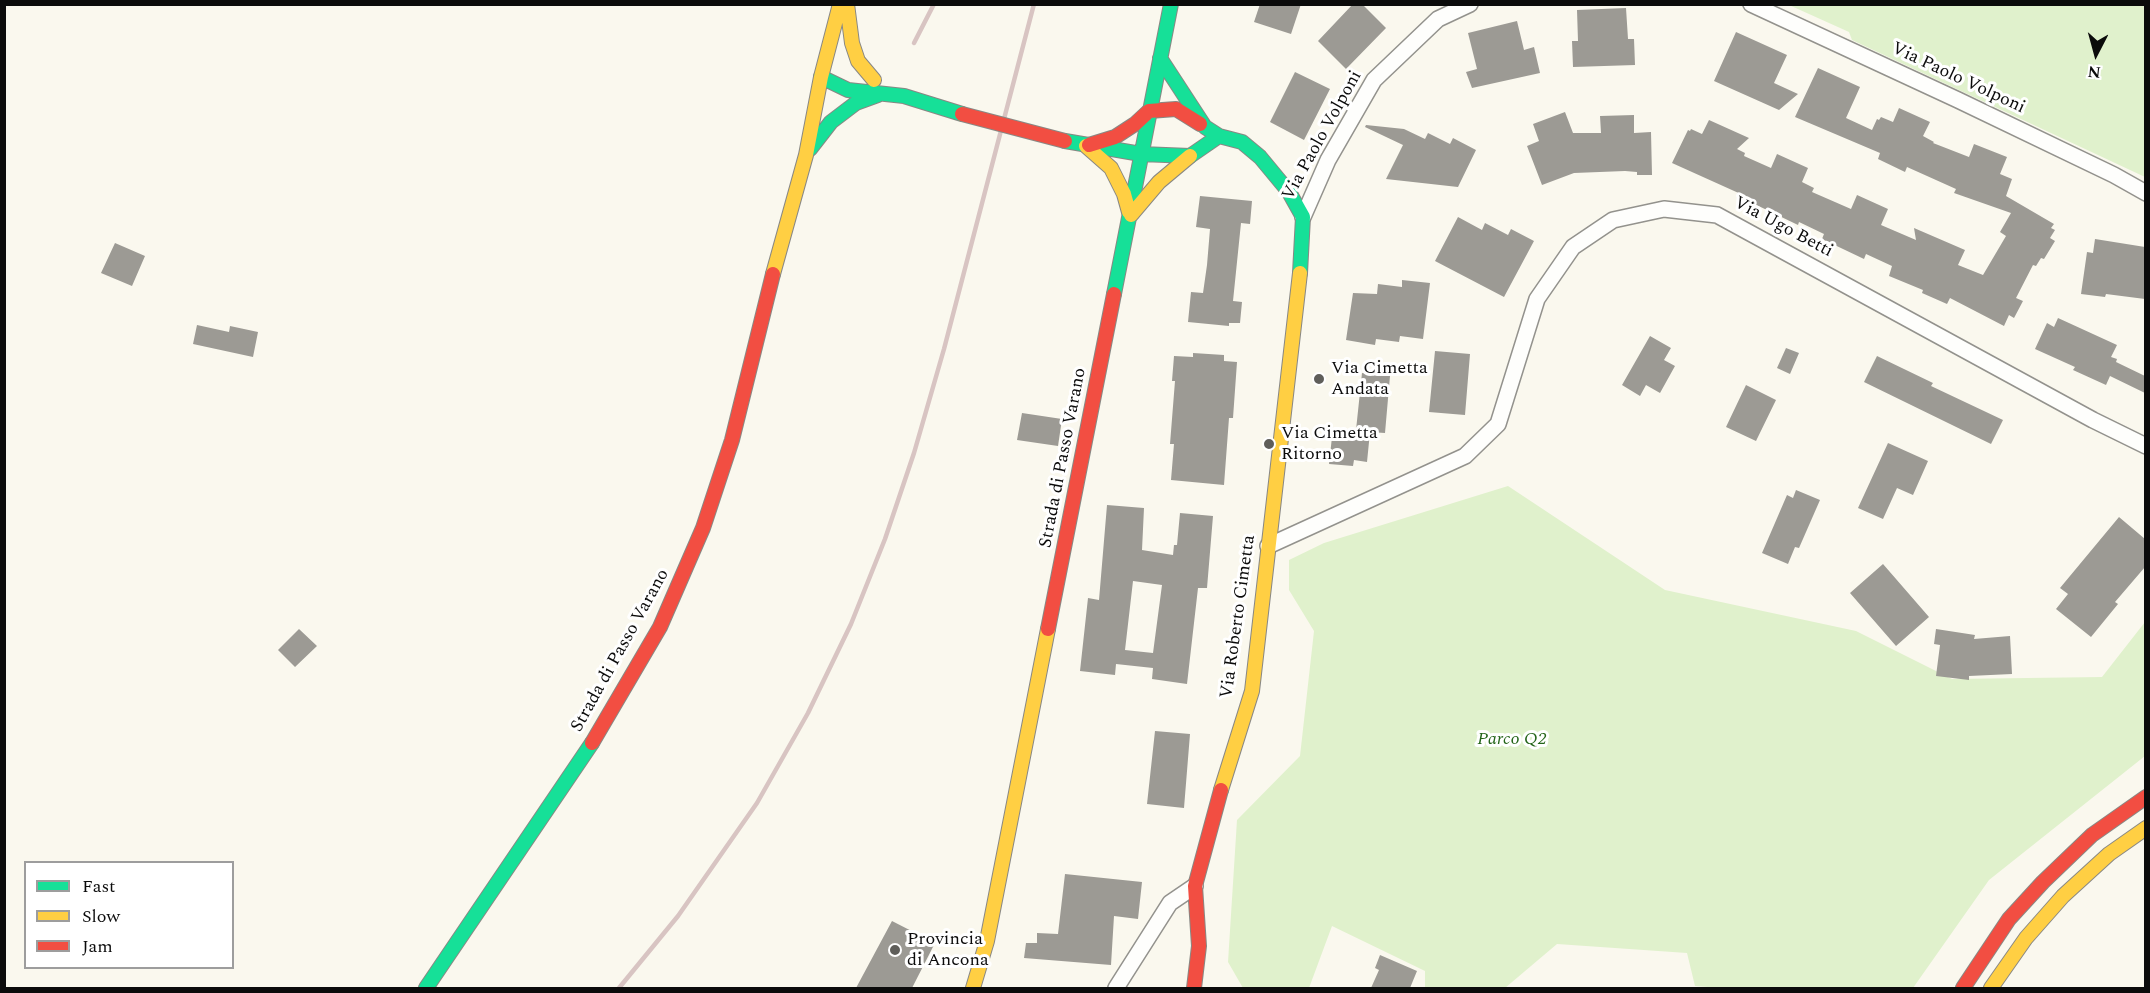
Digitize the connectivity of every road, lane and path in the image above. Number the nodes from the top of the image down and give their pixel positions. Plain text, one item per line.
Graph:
1 (840, 4) edge
2 (847, 4) edge
3 (1171, 4) edge
4 (1470, 4) edge
5 (1751, 4) edge
6 (1160, 58) junction
7 (821, 77) junction
8 (874, 80) junction
9 (884, 93) junction
10 (904, 96) junction
11 (1149, 111) junction
12 (1204, 127) junction
13 (1219, 136) junction
14 (1086, 146) junction
15 (807, 154) junction
16 (1141, 154) junction
17 (1190, 156) junction
18 (2145, 193) edge
19 (1130, 216) junction
20 (1303, 217) junction
21 (2145, 446) edge
22 (1268, 546) junction
23 (2145, 797) edge
24 (2145, 828) edge
25 (1195, 886) junction
26 (426, 988) edge
27 (973, 988) edge
28 (1116, 988) edge
29 (1194, 988) edge
30 (1963, 988) edge
31 (1991, 988) edge

1 - 7 main road, Strada di Passo Varano
2 - 8 main road, Strada di Passo Varano
3 - 6 main road, Strada di Passo Varano
4 - 20 street, Via Paolo Volponi
5 - 18 street, Via Paolo Volponi
6 - 11 main road, Strada di Passo Varano
6 - 12 main road
7 - 8 main road, Strada di Passo Varano
7 - 9 main road, Strada di Passo Varano
7 - 15 main road, Strada di Passo Varano
8 - 10 main road, Strada di Passo Varano
9 - 10 main road, Strada di Passo Varano
9 - 15 main road, Strada di Passo Varano
10 - 14 main road, Strada di Passo Varano, bridge
11 - 12 main road
11 - 14 main road
11 - 16 main road, Strada di Passo Varano
12 - 13 main road
13 - 17 main road, Strada di Passo Varano
13 - 20 main road, Via Paolo Volponi
14 - 16 main road, Strada di Passo Varano
14 - 19 main road, Strada di Passo Varano
15 - 26 main road, Strada di Passo Varano
16 - 17 main road, Strada di Passo Varano
16 - 19 main road, Strada di Passo Varano
17 - 19 main road, Strada di Passo Varano
19 - 27 main road, Strada di Passo Varano
20 - 22 main road, Via Roberto Cimetta
21 - 22 street, Via Ugo Betti
22 - 25 main road, Via Roberto Cimetta
23 - 30 main road
24 - 31 main road
25 - 28 street
25 - 29 main road, Via Roberto Cimetta

